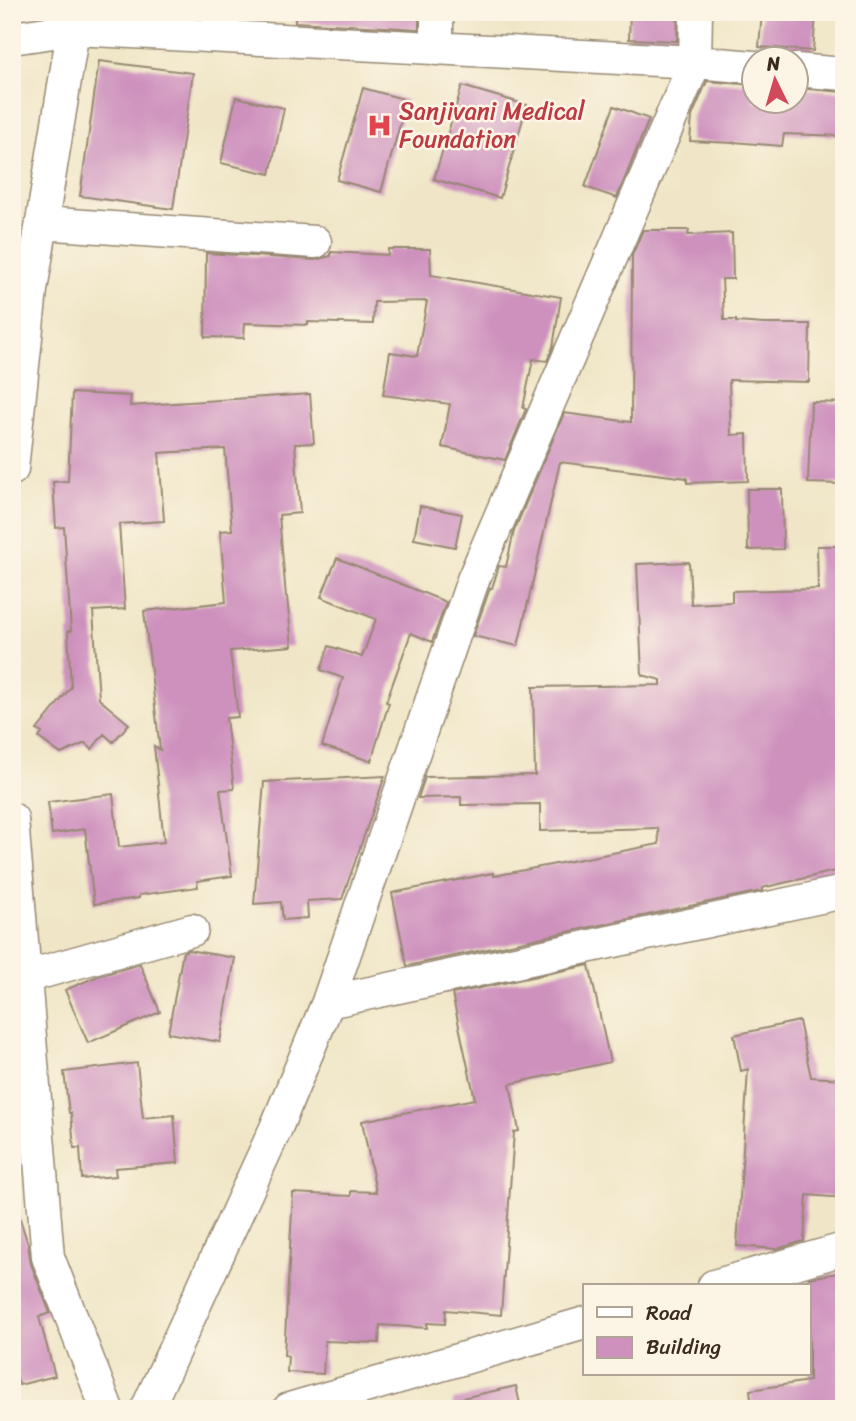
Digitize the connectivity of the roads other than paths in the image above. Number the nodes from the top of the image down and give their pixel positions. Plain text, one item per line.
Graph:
1 (437, 12) edge
2 (696, 12) edge
3 (75, 21) edge
4 (12, 38) edge
5 (437, 49) junction
6 (695, 62) junction
7 (740, 66) edge
8 (810, 71) edge
9 (844, 74) edge
10 (42, 223) junction
11 (315, 242) dead end
12 (12, 469) edge
13 (12, 819) edge
14 (844, 892) edge
15 (192, 930) dead end
16 (21, 987) edge
17 (328, 1002) junction
18 (844, 1249) edge
19 (721, 1284) edge
20 (583, 1324) edge
21 (107, 1409) edge
22 (147, 1409) edge
23 (289, 1409) edge

1 - 5 street
2 - 6 street
3 - 4 street
3 - 5 street
3 - 10 street
5 - 6 street
6 - 7 street
6 - 17 street
8 - 9 street
10 - 11 street
10 - 12 street
13 - 16 street
14 - 17 street
15 - 16 street
16 - 21 street
17 - 22 street
18 - 19 street
20 - 23 street

